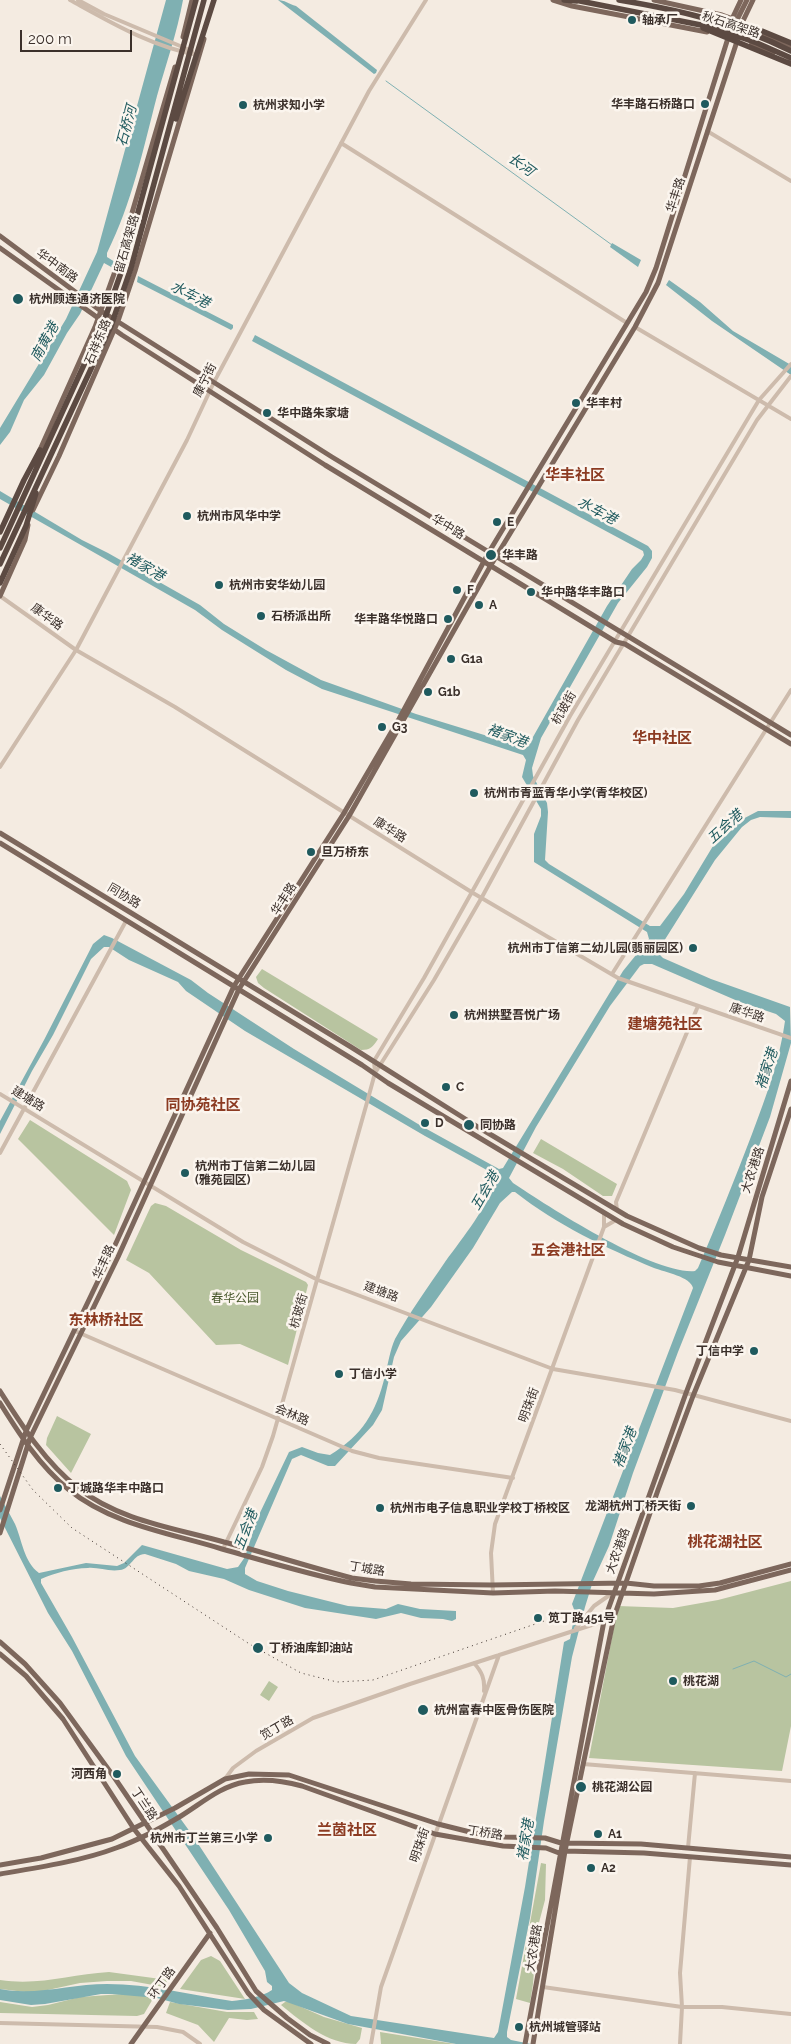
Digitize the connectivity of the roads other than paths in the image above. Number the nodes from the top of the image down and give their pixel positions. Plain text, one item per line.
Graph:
1 (70, 0) edge
2 (78, 0) edge
3 (195, 0) edge
4 (204, 0) edge
5 (214, 0) edge
6 (426, 0) edge
7 (553, 0) edge
8 (564, 0) edge
9 (619, 0) edge
10 (654, 0) edge
11 (741, 0) edge
12 (747, 0) edge
13 (753, 0) edge
14 (578, 1) edge
15 (696, 14) junction
16 (737, 21) junction
17 (728, 38) junction
18 (736, 40) junction
19 (791, 43) edge
20 (180, 48) junction
21 (791, 49) edge
22 (200, 55) junction
23 (791, 61) edge
24 (707, 132) junction
25 (340, 143) junction
26 (162, 156) junction
27 (791, 181) edge
28 (0, 236) edge
29 (0, 248) edge
30 (101, 311) junction
31 (98, 320) junction
32 (118, 321) junction
33 (627, 323) junction
34 (635, 327) junction
35 (114, 330) junction
36 (791, 364) edge
37 (790, 377) edge
38 (214, 382) junction
39 (210, 391) junction
40 (759, 400) junction
41 (767, 405) junction
42 (61, 414) junction
43 (791, 419) edge
44 (40, 476) junction
45 (0, 533) edge
46 (0, 548) edge
47 (489, 552) junction
48 (496, 557) junction
49 (485, 561) junction
50 (0, 564) edge
51 (492, 565) junction
52 (0, 583) edge
53 (0, 596) edge
54 (622, 632) junction
55 (629, 637) junction
56 (616, 642) junction
57 (625, 644) junction
58 (76, 650) junction
59 (791, 690) edge
60 (408, 708) junction
61 (770, 723) junction
62 (767, 729) junction
63 (791, 734) edge
64 (791, 744) edge
65 (0, 767) edge
66 (347, 814) junction
67 (0, 833) edge
68 (0, 843) edge
69 (473, 893) junction
70 (482, 898) junction
71 (126, 921) junction
72 (612, 974) junction
73 (241, 981) junction
74 (236, 988) junction
75 (698, 1006) junction
76 (221, 1021) junction
77 (791, 1038) edge
78 (374, 1061) junction
79 (380, 1066) junction
80 (375, 1073) junction
81 (791, 1081) edge
82 (0, 1094) edge
83 (25, 1108) junction
84 (791, 1109) edge
85 (0, 1153) edge
86 (144, 1183) junction
87 (150, 1187) junction
88 (616, 1202) junction
89 (607, 1205) junction
90 (617, 1211) junction
91 (604, 1213) junction
92 (616, 1220) junction
93 (604, 1228) junction
94 (738, 1257) junction
95 (749, 1260) junction
96 (734, 1265) junction
97 (746, 1267) junction
98 (791, 1267) edge
99 (791, 1276) edge
100 (318, 1280) junction
101 (78, 1333) junction
102 (552, 1369) junction
103 (0, 1391) edge
104 (686, 1393) junction
105 (693, 1396) junction
106 (0, 1403) edge
107 (278, 1420) junction
108 (791, 1421) edge
109 (26, 1431) junction
110 (30, 1438) junction
111 (23, 1440) junction
112 (28, 1448) junction
113 (513, 1478) junction
114 (0, 1510) edge
115 (0, 1531) edge
116 (226, 1542) junction
117 (223, 1549) junction
118 (791, 1564) edge
119 (791, 1570) edge
120 (617, 1583) junction
121 (626, 1583) junction
122 (492, 1585) junction
123 (615, 1592) junction
124 (493, 1593) junction
125 (622, 1593) junction
126 (604, 1621) junction
127 (576, 1628) junction
128 (0, 1642) edge
129 (0, 1654) edge
130 (499, 1655) junction
131 (474, 1663) junction
132 (483, 1700) junction
133 (584, 1764) junction
134 (695, 1773) junction
135 (225, 1779) junction
136 (791, 1781) edge
137 (145, 1823) junction
138 (438, 1824) junction
139 (134, 1829) junction
140 (152, 1832) junction
141 (435, 1834) junction
142 (142, 1837) junction
143 (564, 1843) junction
144 (688, 1848) junction
145 (562, 1852) junction
146 (690, 1857) junction
147 (791, 1857) edge
148 (0, 1865) edge
149 (791, 1865) edge
150 (0, 1874) edge
151 (210, 1933) junction
152 (543, 1987) junction
153 (682, 2007) junction
154 (791, 2014) edge
155 (0, 2023) edge
156 (143, 2027) junction
157 (526, 2043) edge
158 (131, 2044) edge
159 (200, 2044) edge
160 (311, 2044) edge
161 (328, 2044) edge
162 (371, 2044) edge
163 (533, 2044) edge
164 (680, 2044) edge

1 - 20 street
2 - 20 street
3 - 20 main road, 石祥东路
3 - 42 highway, 留石高架路
4 - 26 highway, 留石高架路
5 - 22 main road, 石祥东路
5 - 26 highway
6 - 25 street, 康宁街
7 - 17 main road
8 - 14 highway, 秋石高架路
9 - 15 highway, 秋石高架路
10 - 16 main road
11 - 16 main road
12 - 16 main road
13 - 16 main road
14 - 23 highway, 秋石高架路
15 - 19 highway
15 - 21 highway, 秋石高架路
16 - 17 main road
16 - 18 main road, 华丰路
16 - 21 main road
17 - 18 main road
17 - 33 main road, 华丰路
18 - 23 main road
18 - 24 main road, 华丰路
20 - 22 street
20 - 30 main road, 石祥东路
22 - 32 main road, 石祥东路
24 - 27 street
24 - 34 main road, 华丰路
25 - 33 street
25 - 38 street, 康宁街
26 - 44 highway, 留石高架路
28 - 30 main road, 华中南路
29 - 31 main road, 华中南路
30 - 31 main road, 石祥东路
30 - 32 main road, 华中路
31 - 35 main road, 华中路
31 - 45 main road, 石祥东路
32 - 35 main road, 石祥东路
32 - 38 main road, 华中路
33 - 47 main road, 华丰路
34 - 40 street
34 - 48 main road, 华丰路
35 - 39 main road, 华中路
35 - 53 main road, 石祥东路
36 - 40 street, 杭玻街
37 - 41 street, 杭玻街
38 - 39 street, 康宁街
38 - 47 main road, 华中路
39 - 49 main road, 华中路
39 - 58 street, 康宁街
40 - 41 street
40 - 54 street, 杭玻街
41 - 43 street
41 - 55 street, 杭玻街
42 - 45 highway
42 - 46 highway, 留石高架路
44 - 50 highway, 留石高架路
44 - 52 highway
47 - 48 main road, 华中路
47 - 49 main road, 华丰路
48 - 51 main road, 华丰路
48 - 54 main road, 华中路
49 - 51 main road, 华中路
49 - 60 main road, 华丰路
51 - 56 main road, 华中路
51 - 60 main road, 华丰路
53 - 58 street, 康华路
54 - 55 main road, 华中路
54 - 56 street, 杭玻街
55 - 57 street, 杭玻街
55 - 61 main road, 华中路
56 - 57 main road, 华中路
56 - 69 street, 杭玻街
57 - 62 main road, 华中路
57 - 70 street, 杭玻街
58 - 65 street, 康宁街
58 - 66 street, 康华路
59 - 61 street
60 - 66 main road, 华丰路
61 - 62 street
61 - 63 main road, 华中路
62 - 64 main road, 华中路
62 - 72 street
66 - 69 street, 康华路
66 - 73 main road, 华丰路
67 - 73 main road, 同协路
68 - 71 main road, 同协路
69 - 70 street, 康华路
69 - 78 street, 杭玻街
70 - 72 street, 康华路
70 - 79 street, 杭玻街
71 - 74 main road, 同协路
71 - 83 street
72 - 75 street, 康华路
73 - 74 main road, 华丰路
73 - 78 main road, 同协路
74 - 76 main road, 华丰路
74 - 80 main road, 同协路
75 - 77 street, 康华路
75 - 88 street
76 - 86 main road, 华丰路
76 - 87 main road, 华丰路
78 - 79 main road, 同协路
78 - 80 street, 杭玻街
79 - 80 street, 杭玻街
79 - 89 main road, 同协路
80 - 91 main road, 同协路
80 - 100 street, 杭玻街
81 - 94 main road, 大农港路
82 - 83 street, 建塘路
83 - 85 street
83 - 86 street, 建塘路
84 - 95 main road, 大农港路
86 - 87 street, 建塘路
86 - 101 main road, 华丰路
87 - 100 street, 建塘路
87 - 101 main road, 华丰路
88 - 89 street
88 - 90 street
89 - 90 main road, 同协路
90 - 94 main road, 同协路
91 - 92 main road, 同协路
91 - 93 street, 明珠街
92 - 93 street
92 - 96 main road, 同协路
93 - 102 street, 明珠街
94 - 95 main road, 同协路
94 - 96 main road, 大农港路
95 - 97 main road, 大农港路
95 - 98 main road, 同协路
96 - 97 main road, 同协路
96 - 104 main road, 大农港路
97 - 99 main road, 同协路
97 - 105 main road, 大农港路
100 - 102 street, 建塘路
100 - 107 street, 杭玻街
101 - 107 street, 会林路
101 - 109 main road, 华丰路
101 - 110 main road, 华丰路
102 - 104 street, 建塘路
102 - 113 street, 明珠街
103 - 109 main road, 丁城路
104 - 105 street, 建塘路
104 - 120 main road, 大农港路
105 - 108 street, 建塘路
105 - 121 main road, 大农港路
106 - 111 main road, 丁城路
107 - 113 street, 会林路
107 - 116 street, 杭玻街
109 - 110 main road, 丁城路
109 - 111 main road, 华丰路
110 - 112 main road, 华丰路
110 - 116 main road, 丁城路
111 - 112 main road, 丁城路
111 - 114 main road, 华丰路
112 - 115 main road, 华丰路
112 - 117 main road, 丁城路
113 - 122 street, 明珠街
116 - 117 street, 杭玻街
116 - 122 main road, 丁城路
117 - 124 main road, 丁城路
118 - 121 main road, 丁城路
119 - 125 main road, 丁城路
120 - 121 main road, 丁城路
120 - 122 main road, 丁城路
120 - 123 main road, 大农港路
121 - 125 main road, 大农港路
122 - 124 street, 明珠街
123 - 124 main road, 丁城路
123 - 125 main road, 丁城路
123 - 126 main road, 大农港路
123 - 127 street
125 - 133 main road, 大农港路
126 - 127 street, 笕丁路
126 - 143 main road, 大农港路
127 - 130 street, 笕丁路
128 - 137 main road, 丁兰路
129 - 139 main road, 丁兰路
130 - 131 street, 笕丁路
130 - 132 street, 明珠街
131 - 132 street
131 - 135 street, 笕丁路
132 - 138 street, 明珠街
133 - 134 street
133 - 143 main road, 大农港路
134 - 136 street
134 - 144 street
135 - 137 main road, 笕丁路
135 - 138 main road, 丁桥路
137 - 139 main road, 笕丁路
137 - 140 main road, 丁兰路
138 - 141 street, 明珠街
138 - 143 main road, 丁桥路
139 - 142 main road, 丁兰路
139 - 148 main road, 笕丁路
140 - 141 main road, 丁桥路
140 - 142 main road
140 - 161 main road, 丁兰路
141 - 145 main road, 丁桥路
141 - 162 street, 明珠街
142 - 150 main road
142 - 151 main road, 丁兰路
143 - 144 main road, 丁桥路
143 - 145 main road, 大农港路
144 - 147 main road, 丁桥路
145 - 146 main road, 丁桥路
145 - 152 main road, 大农港路
145 - 157 main road, 大农港路
146 - 149 main road, 丁桥路
146 - 153 street
151 - 156 main road, 环丁路
151 - 160 main road, 丁兰路
152 - 153 street
152 - 163 main road, 大农港路
153 - 154 street
153 - 164 street
155 - 156 street
156 - 158 main road, 环丁路
156 - 159 street

